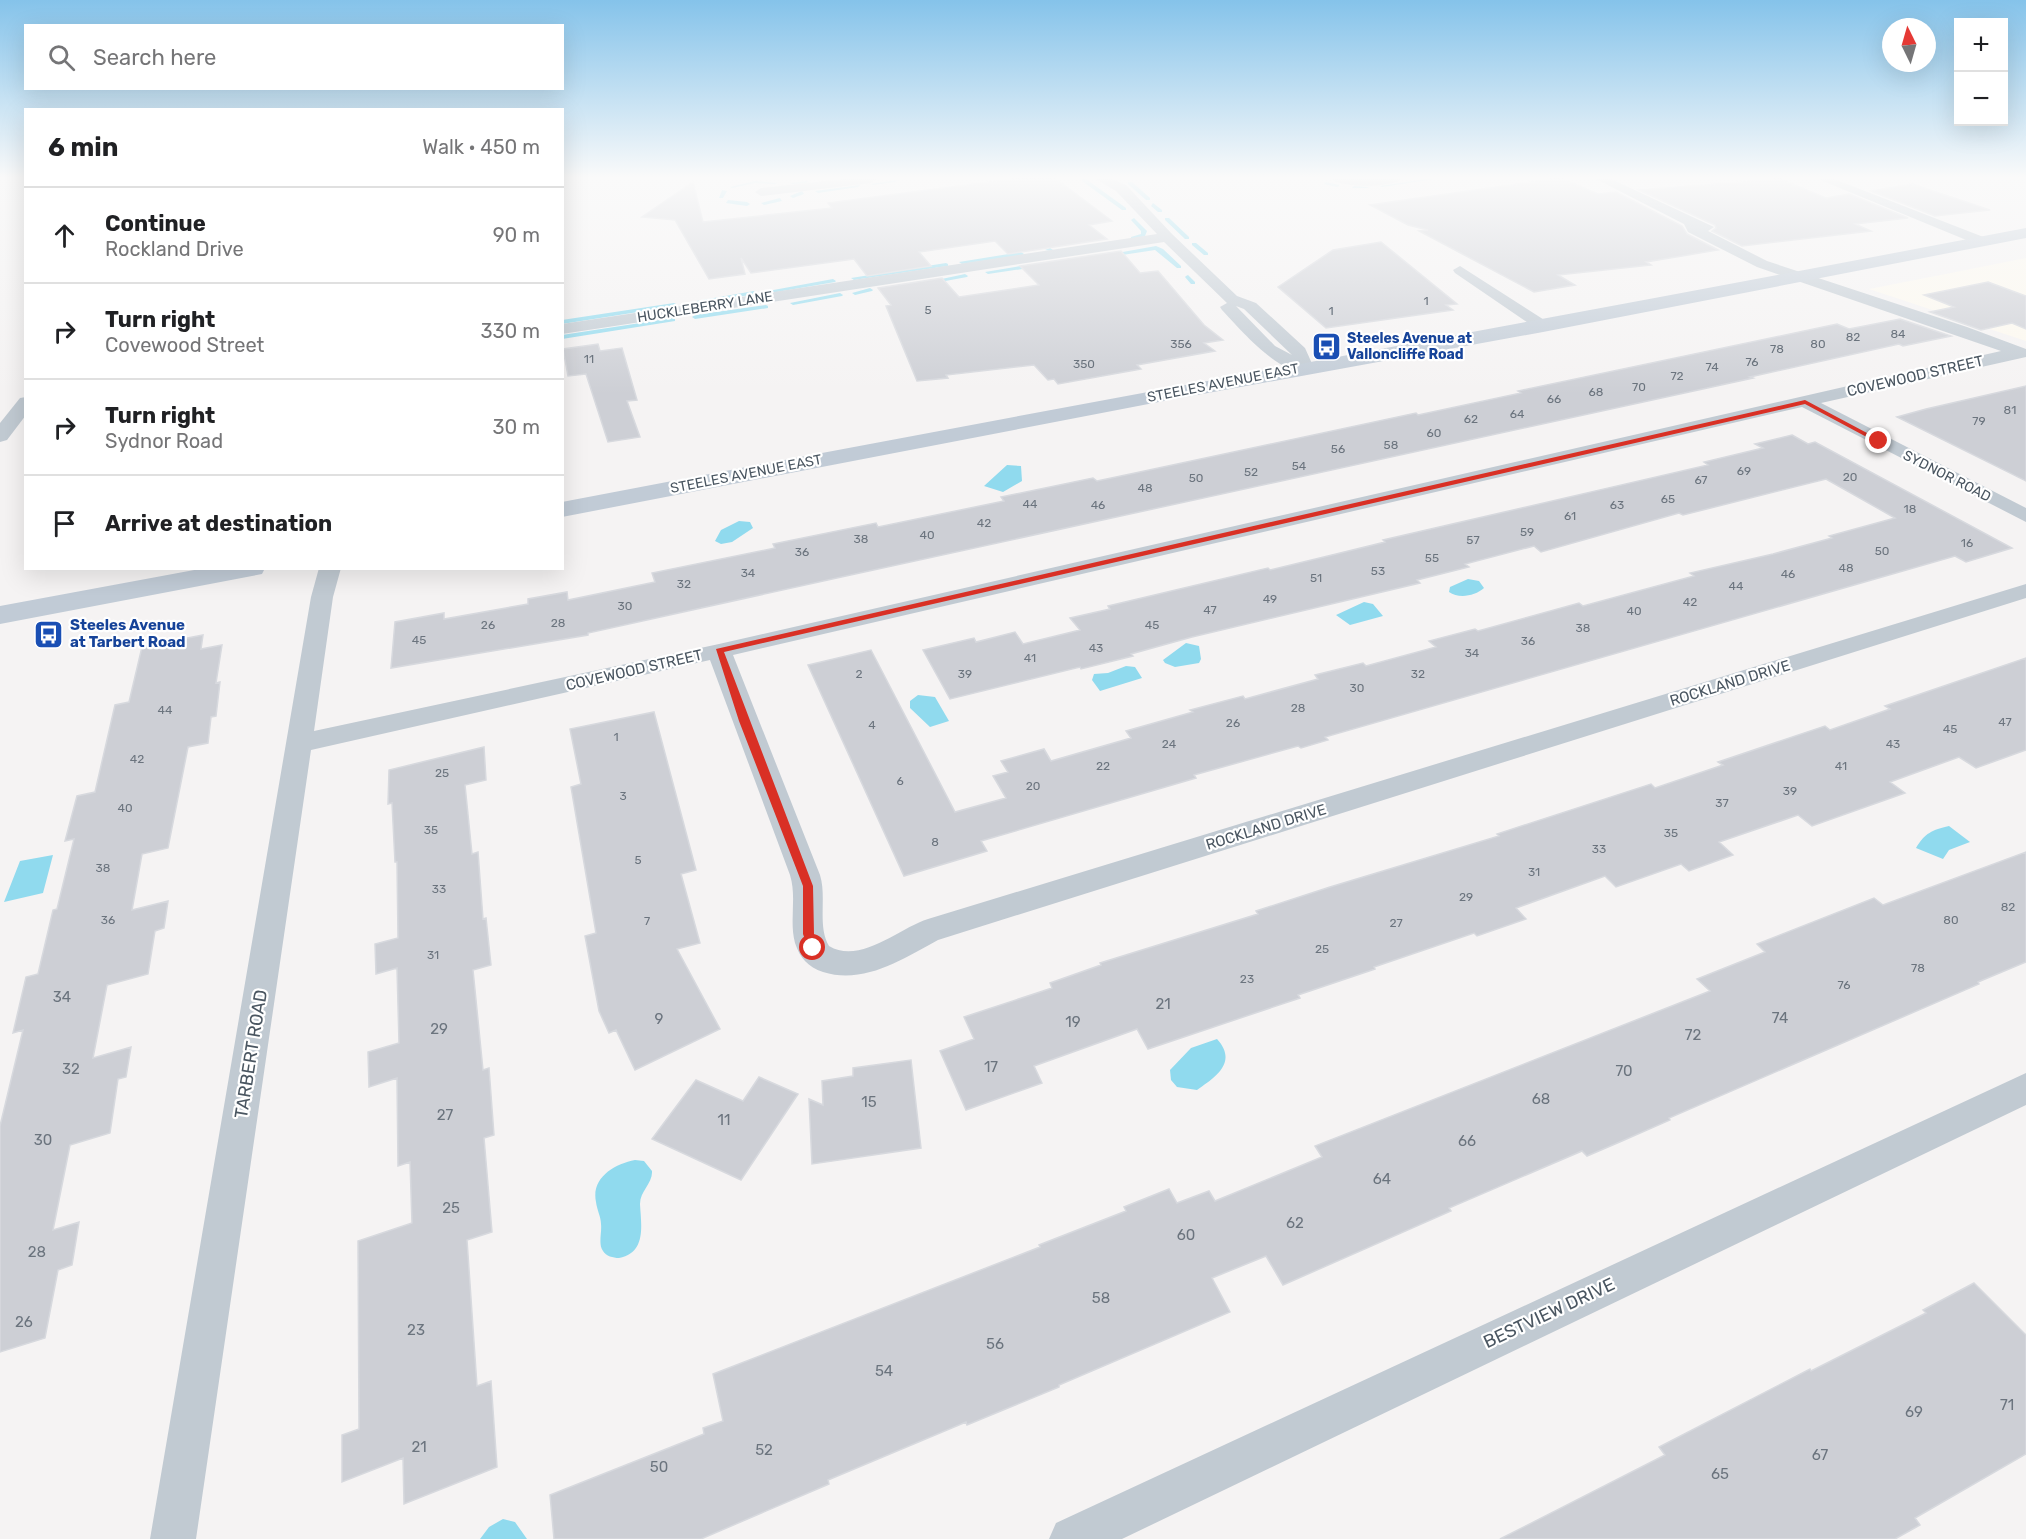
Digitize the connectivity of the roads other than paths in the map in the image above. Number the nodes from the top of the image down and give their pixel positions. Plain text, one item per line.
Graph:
1 (1076, 251) edge
2 (1181, 251) edge
3 (1736, 251) edge
4 (1931, 251) edge
5 (1460, 270) dead end
6 (1804, 276) junction
7 (1543, 326) junction
8 (564, 329) edge
9 (2023, 353) edge
10 (1305, 368) junction
11 (1805, 402) junction
12 (24, 405) edge
13 (0, 436) edge
14 (564, 510) edge
15 (2026, 516) edge
16 (241, 570) edge
17 (329, 570) edge
18 (2026, 591) edge
19 (0, 615) edge
20 (719, 651) junction
21 (301, 743) junction
22 (2026, 1088) edge
23 (173, 1539) edge
24 (1072, 1539) edge

1 - 8 street, HUCKLEBERRY LANE
2 - 10 street
3 - 6 street
4 - 6 main road, STEELES AVENUE EAST
5 - 7 street
6 - 7 main road, STEELES AVENUE EAST
6 - 9 street
7 - 10 main road, STEELES AVENUE EAST
9 - 11 street, COVEWOOD STREET
10 - 14 main road, STEELES AVENUE EAST
11 - 15 street, SYDNOR ROAD
11 - 20 street, COVEWOOD STREET
12 - 13 street
16 - 19 main road
17 - 21 street, TARBERT ROAD
18 - 20 street, ROCKLAND DRIVE
20 - 21 street, COVEWOOD STREET
21 - 23 street, TARBERT ROAD
22 - 24 street, BESTVIEW DRIVE

